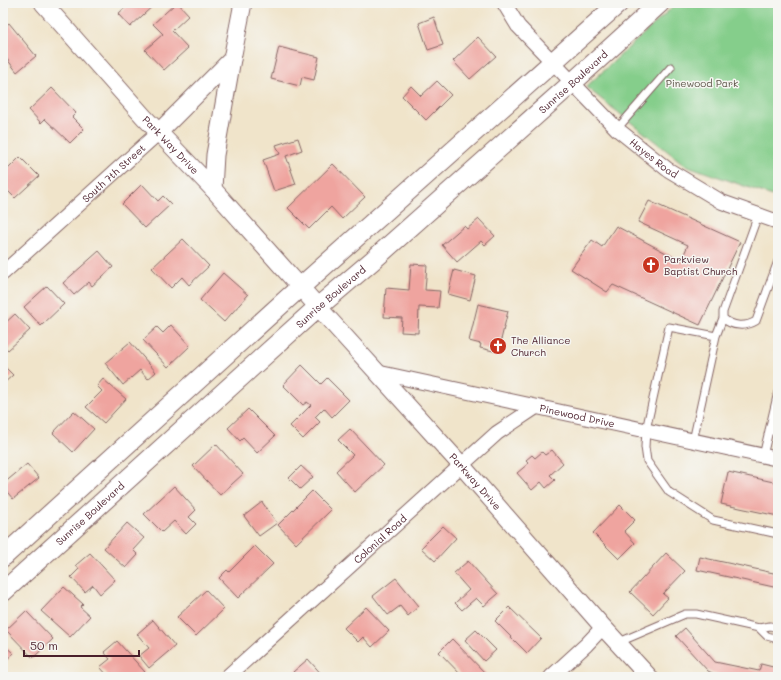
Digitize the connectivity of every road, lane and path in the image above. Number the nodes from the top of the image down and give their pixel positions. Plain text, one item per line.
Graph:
1 (42, 3) edge
2 (243, 3) edge
3 (504, 3) edge
4 (619, 3) edge
5 (660, 3) edge
6 (232, 59) junction
7 (553, 62) junction
8 (671, 67) dead end
9 (572, 83) junction
10 (617, 129) junction
11 (158, 133) junction
12 (213, 189) junction
13 (758, 215) junction
14 (778, 222) edge
15 (778, 261) edge
16 (3, 273) edge
17 (300, 287) junction
18 (318, 308) junction
19 (723, 318) junction
20 (716, 336) junction
21 (376, 372) junction
22 (778, 392) edge
23 (536, 407) junction
24 (646, 430) junction
25 (769, 430) junction
26 (778, 432) edge
27 (693, 441) junction
28 (763, 456) junction
29 (778, 459) edge
30 (462, 466) junction
31 (778, 534) edge
32 (3, 556) edge
33 (3, 592) edge
34 (603, 628) junction
35 (760, 628) junction
36 (778, 628) edge
37 (778, 639) edge
38 (617, 643) junction
39 (227, 677) edge
40 (551, 677) edge
41 (649, 677) edge

1 - 11 street, Park Way Drive
2 - 6 street
3 - 7 street, Hayes Road
4 - 7 main road
5 - 9 main road, Sunrise Boulevard
6 - 11 street, South 7th Street
6 - 12 street
7 - 9 street, Hayes Road
7 - 17 main road
8 - 10 lane
9 - 10 street, Hayes Road
9 - 18 main road, Sunrise Boulevard
10 - 13 street, Hayes Road
11 - 12 street, Park Way Drive
11 - 16 street, South 7th Street
12 - 17 street, Park Way Drive
13 - 14 street, Hayes Road
13 - 19 lane
15 - 19 lane
17 - 18 street, Parkway Drive
17 - 32 main road
18 - 21 street, Parkway Drive
18 - 33 main road, Sunrise Boulevard
19 - 20 lane
20 - 24 lane
20 - 27 lane
21 - 23 street, Pinewood Drive
21 - 30 street, Parkway Drive
22 - 25 lane
23 - 24 street, Pinewood Drive
23 - 30 street, Colonial Road
24 - 27 street, Pinewood Drive
24 - 31 lane
25 - 26 lane
25 - 28 lane
27 - 28 street, Pinewood Drive
28 - 29 street, Pinewood Drive
30 - 34 street, Parkway Drive
30 - 39 street, Colonial Road
34 - 38 street, Parkway Drive
34 - 40 street
35 - 36 lane
35 - 37 lane
35 - 38 lane
38 - 41 street, Parkway Drive

